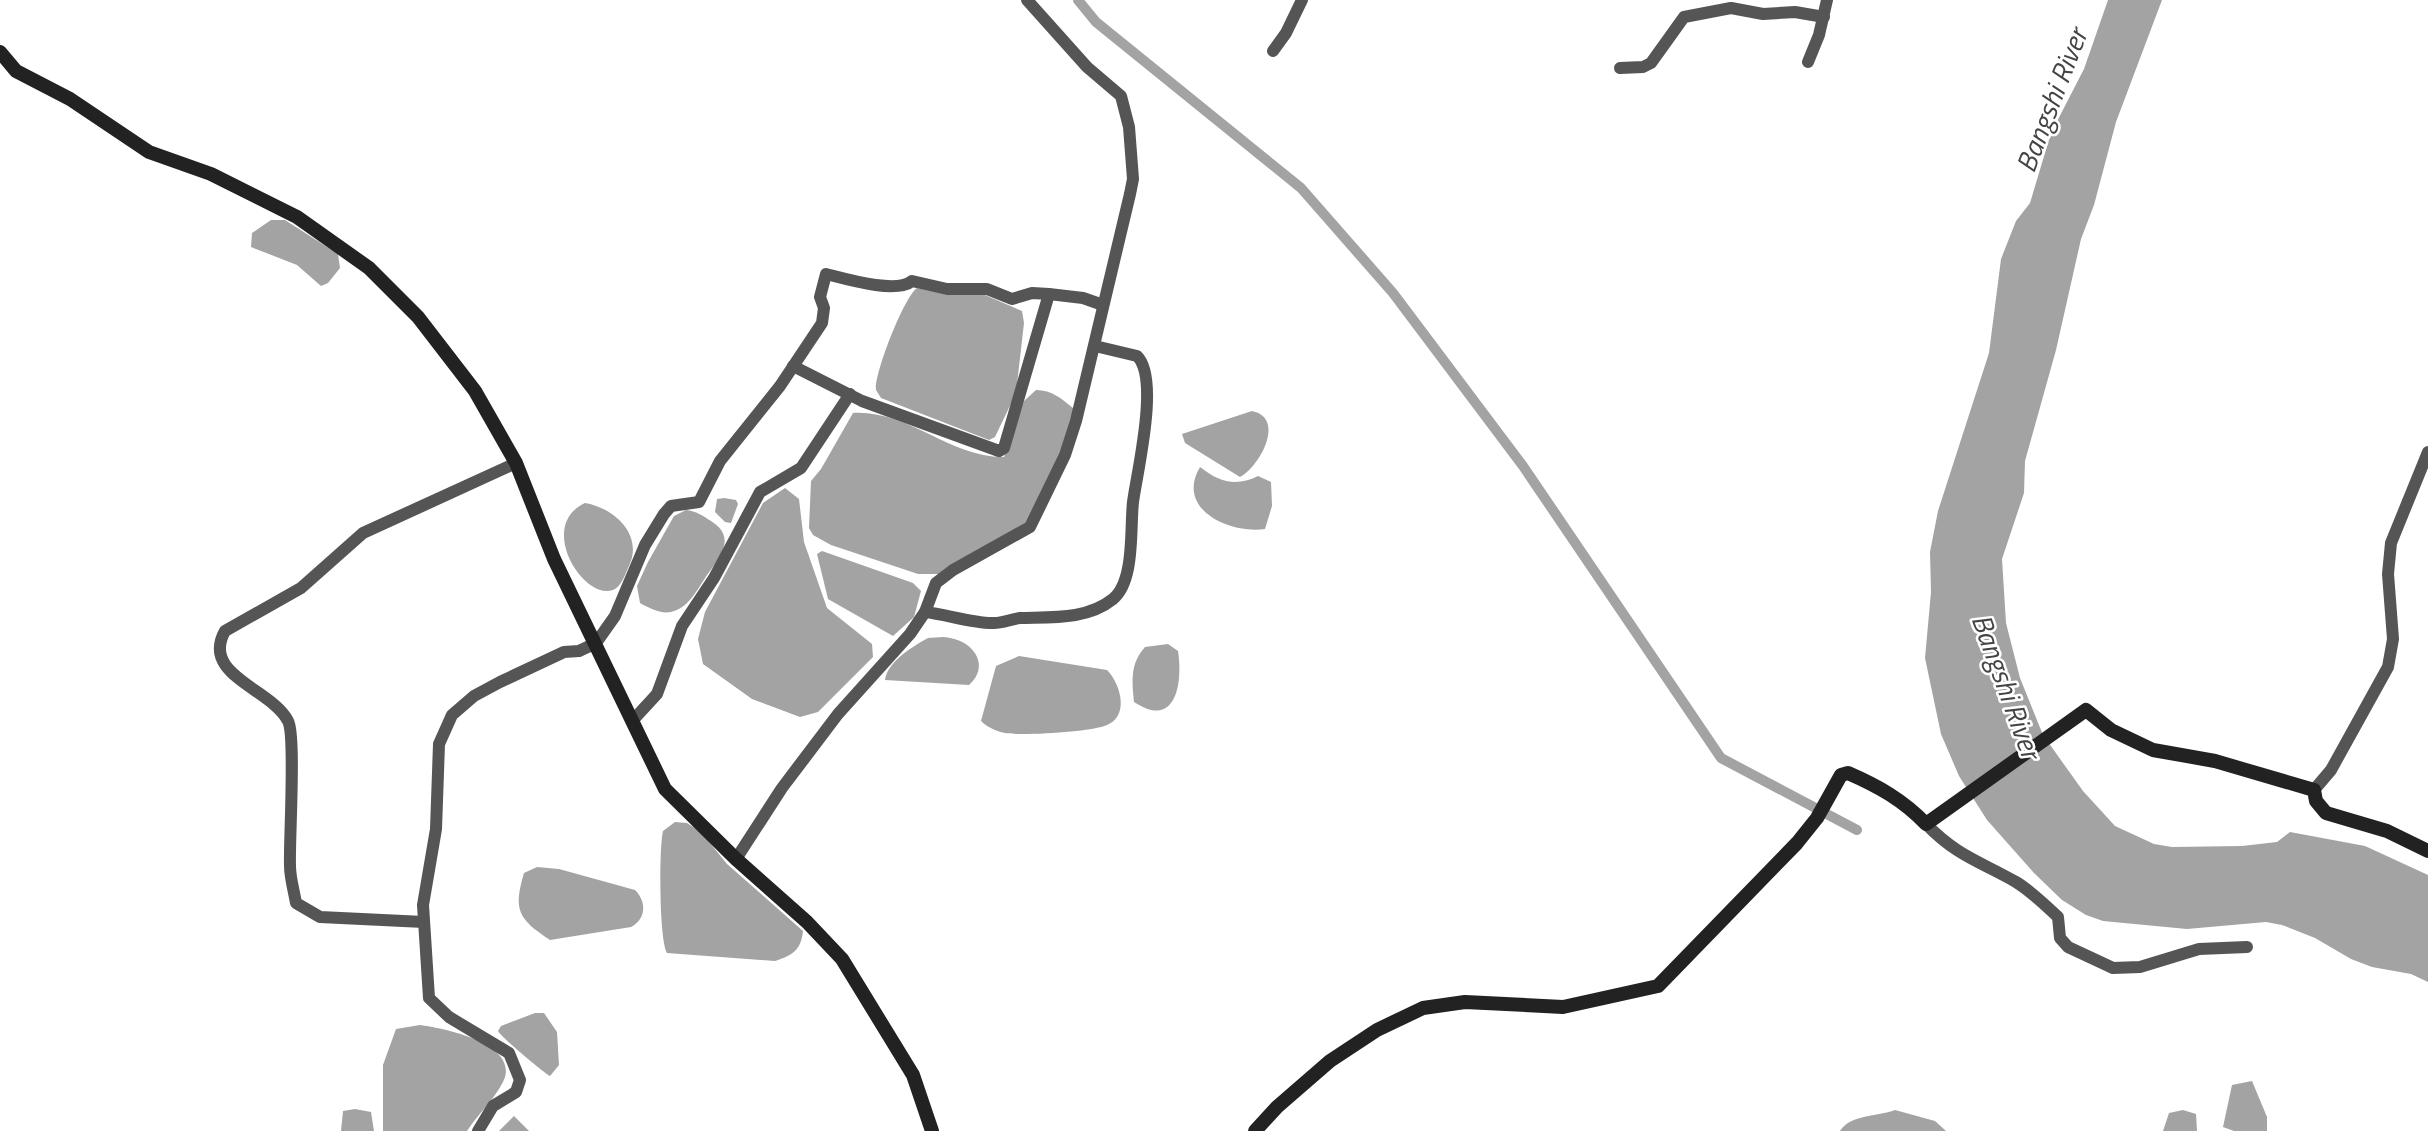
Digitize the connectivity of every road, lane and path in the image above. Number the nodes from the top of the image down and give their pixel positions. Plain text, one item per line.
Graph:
1 (1027, 0) edge
2 (1302, 0) edge
3 (1827, 0) edge
4 (1824, 17) junction
5 (1273, 51) dead end
6 (0, 52) edge
7 (1808, 62) dead end
8 (1620, 68) dead end
9 (1049, 294) junction
10 (1104, 305) junction
11 (1094, 346) junction
12 (793, 366) junction
13 (849, 394) junction
14 (2428, 452) edge
15 (516, 463) junction
16 (925, 611) junction
17 (596, 643) junction
18 (634, 719) junction
19 (2314, 790) junction
20 (1930, 821) junction
21 (2428, 851) edge
22 (736, 859) junction
23 (424, 922) junction
24 (2247, 947) dead end
25 (478, 1131) edge
26 (932, 1131) edge
27 (1255, 1131) edge

1 - 10 street
2 - 5 street
3 - 4 street
4 - 7 street
4 - 8 street
6 - 15 street
9 - 10 street
9 - 12 street
9 - 13 street
10 - 11 street
11 - 16 street
11 - 16 street
12 - 13 street
12 - 17 street
13 - 18 street
14 - 19 street
15 - 17 street
15 - 23 street
16 - 22 street
17 - 18 street
17 - 23 street
18 - 22 street
19 - 20 street
19 - 21 street
20 - 24 street
20 - 27 street
22 - 26 street
23 - 25 street

